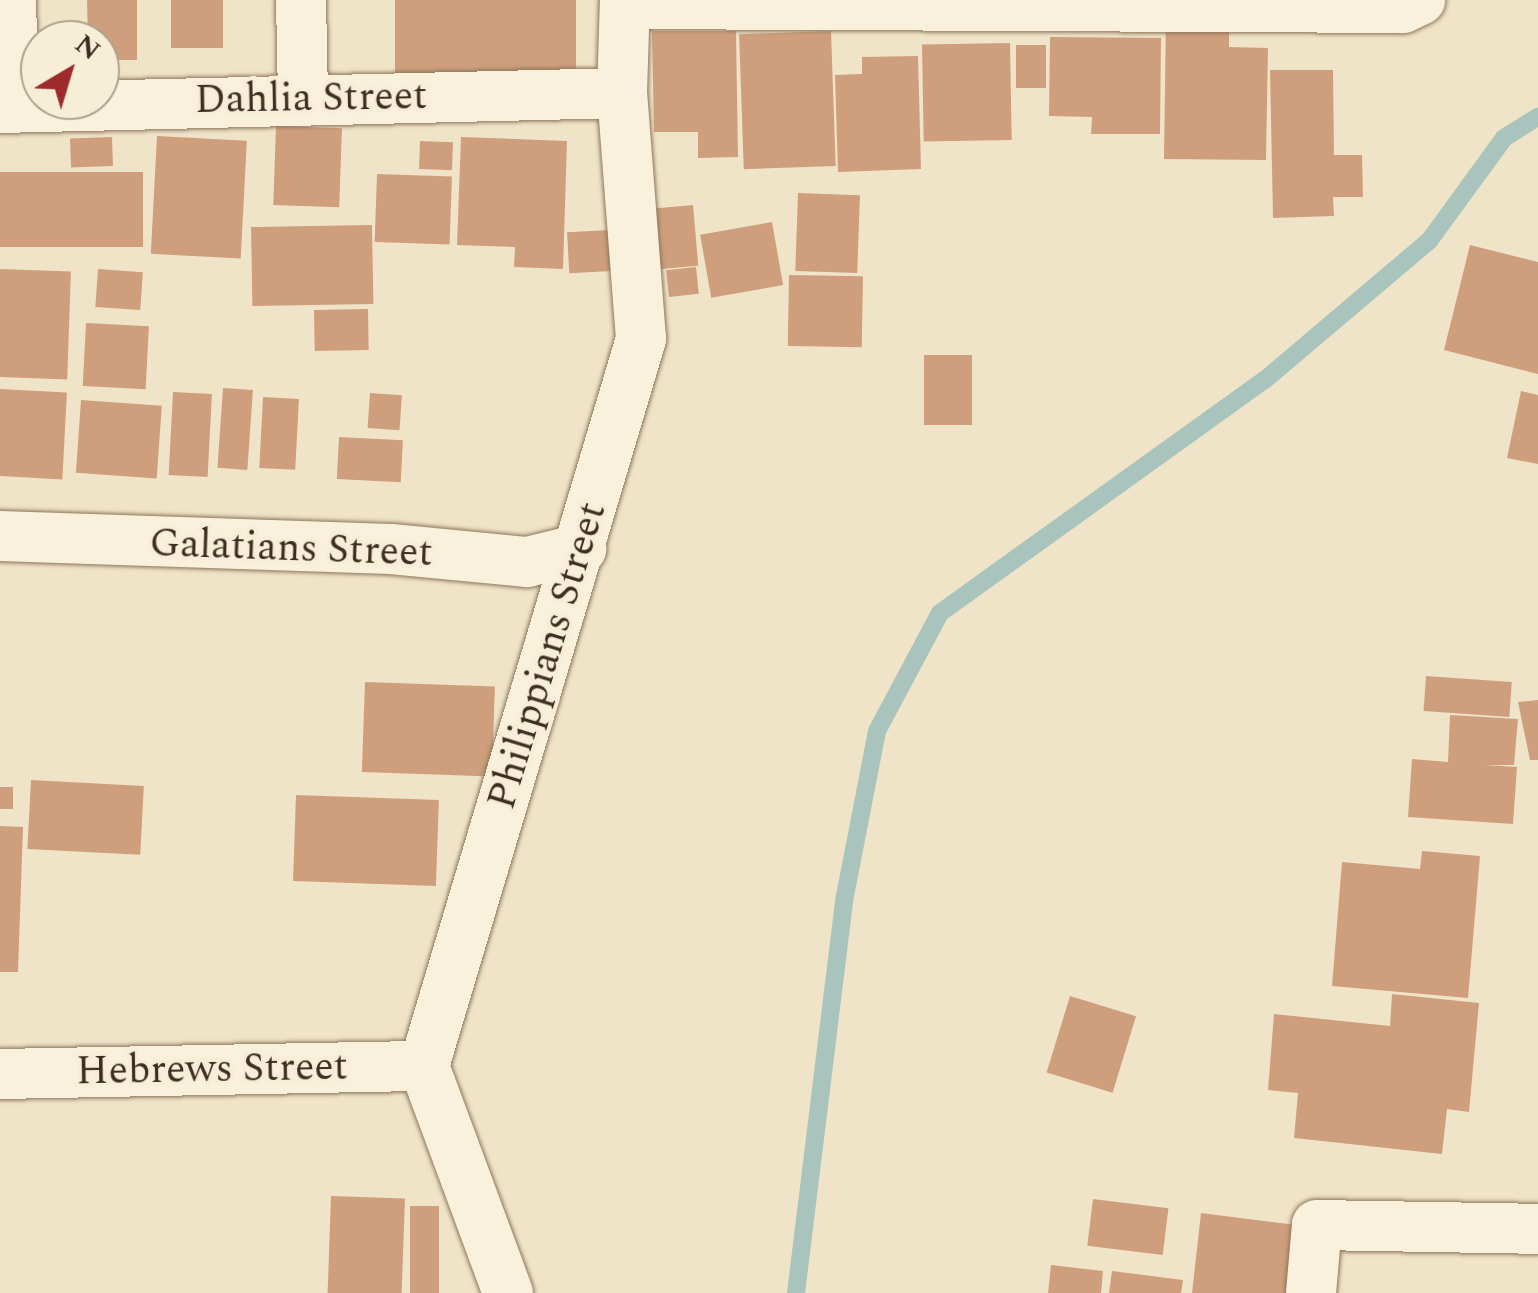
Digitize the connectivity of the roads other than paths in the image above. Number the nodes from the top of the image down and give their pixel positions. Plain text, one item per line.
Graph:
1 (11, 0) edge
2 (301, 0) edge
3 (1420, 0) edge
4 (625, 2) edge
5 (622, 93) junction
6 (303, 98) junction
7 (7, 108) edge
8 (0, 536) edge
9 (581, 549) junction
10 (424, 1066) junction
11 (0, 1074) edge
12 (1538, 1229) edge
13 (508, 1293) edge
14 (1310, 1293) edge

1 - 7 street
2 - 6 street
3 - 4 street
4 - 5 street, Philippians Street
5 - 6 street, Dahlia Street
5 - 9 street, Philippians Street
6 - 7 street, Dahlia Street
8 - 9 street, Galatians Street
9 - 10 street, Philippians Street
10 - 11 street, Hebrews Street
10 - 13 street
12 - 14 street

